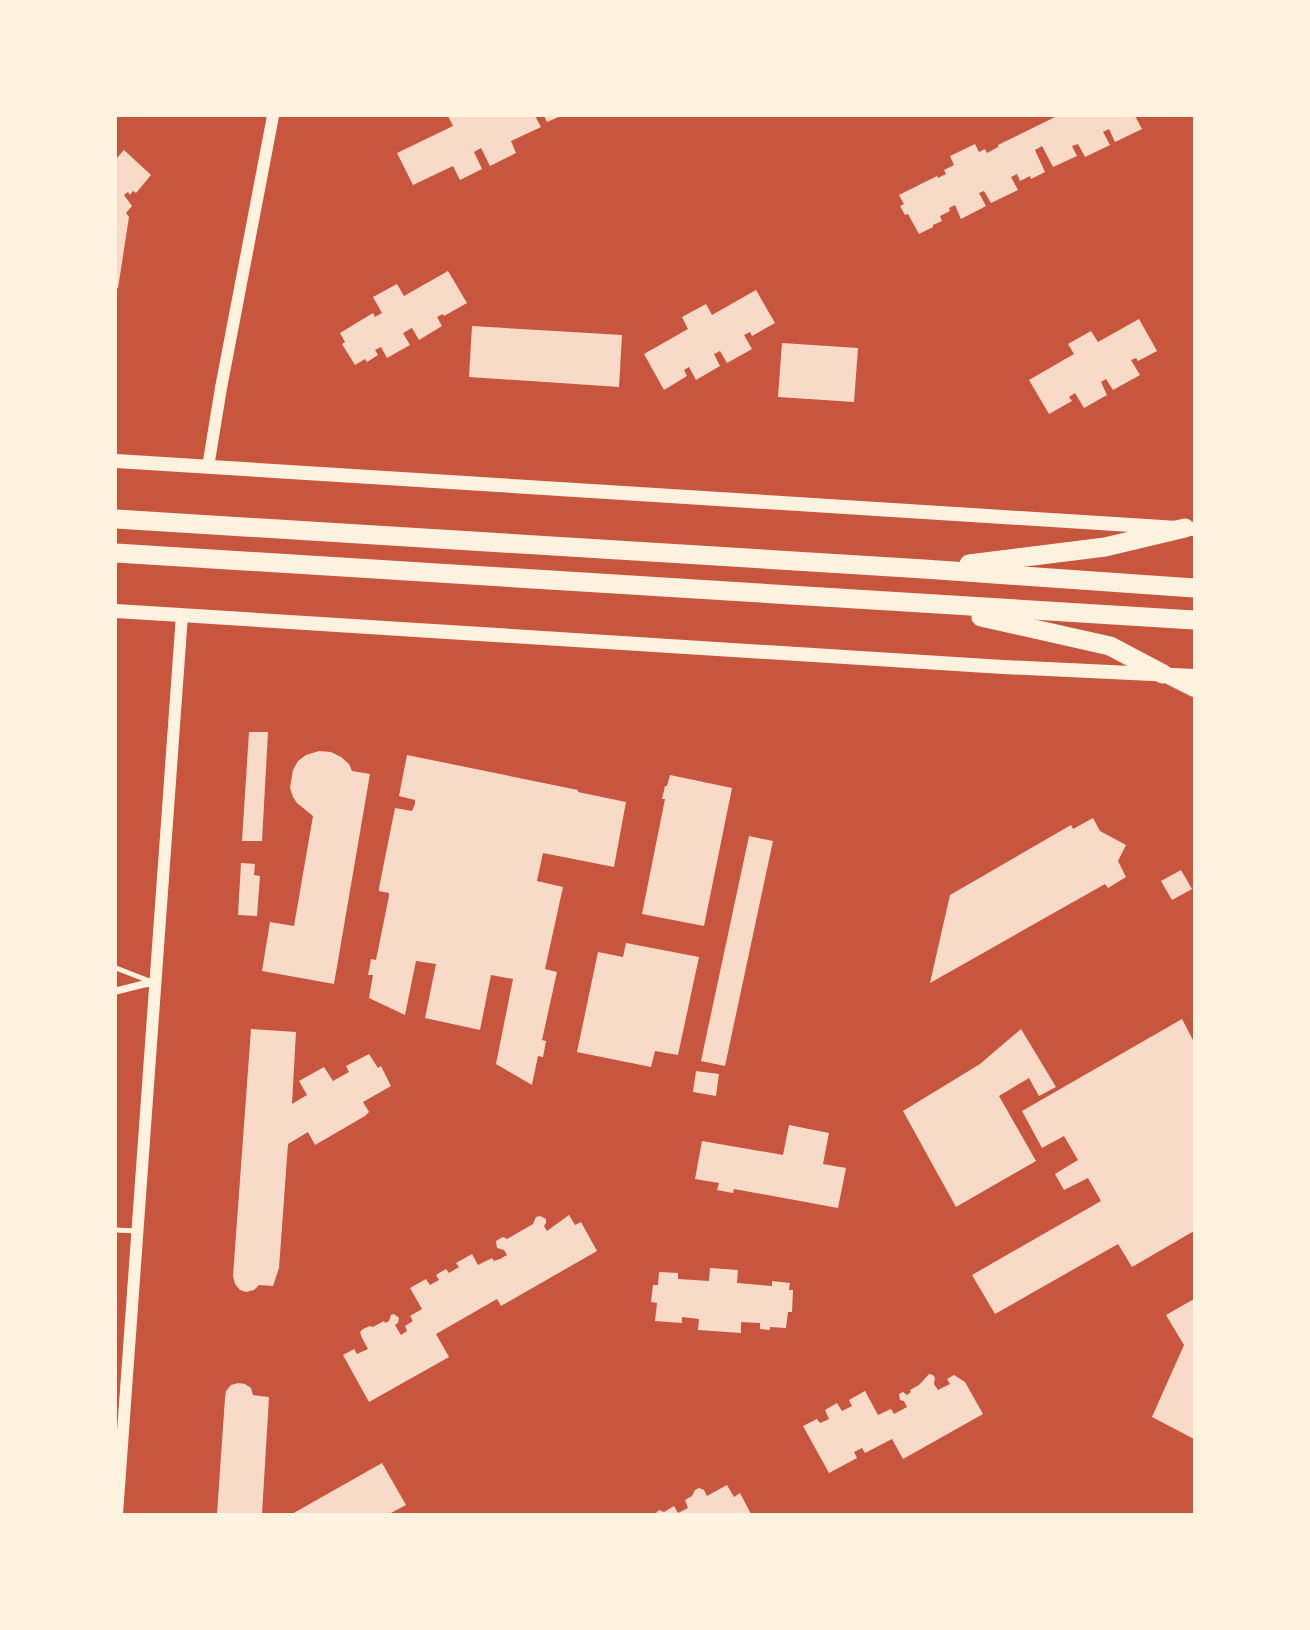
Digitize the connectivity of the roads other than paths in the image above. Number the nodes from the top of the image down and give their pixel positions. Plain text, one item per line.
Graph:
1 (273, 116) edge
2 (116, 461) edge
3 (208, 467) junction
4 (116, 519) edge
5 (1192, 528) edge
6 (116, 553) edge
7 (924, 569) junction
8 (1195, 587) edge
9 (922, 604) junction
10 (116, 611) edge
11 (183, 615) junction
12 (1195, 620) edge
13 (1163, 674) junction
14 (1195, 677) edge
15 (1195, 691) edge
16 (116, 968) edge
17 (156, 983) junction
18 (116, 991) edge
19 (116, 1230) edge
20 (137, 1231) junction
21 (118, 1463) edge
22 (117, 1514) edge

1 - 3 street
2 - 3 main road
3 - 5 main road
4 - 7 highway
5 - 7 highway
6 - 9 highway
7 - 8 highway
9 - 12 highway
9 - 13 highway
10 - 11 main road
11 - 13 main road
11 - 17 street
13 - 14 main road
13 - 15 main road
16 - 17 lane
17 - 18 street
17 - 20 street
19 - 20 lane
20 - 21 street
21 - 22 street

